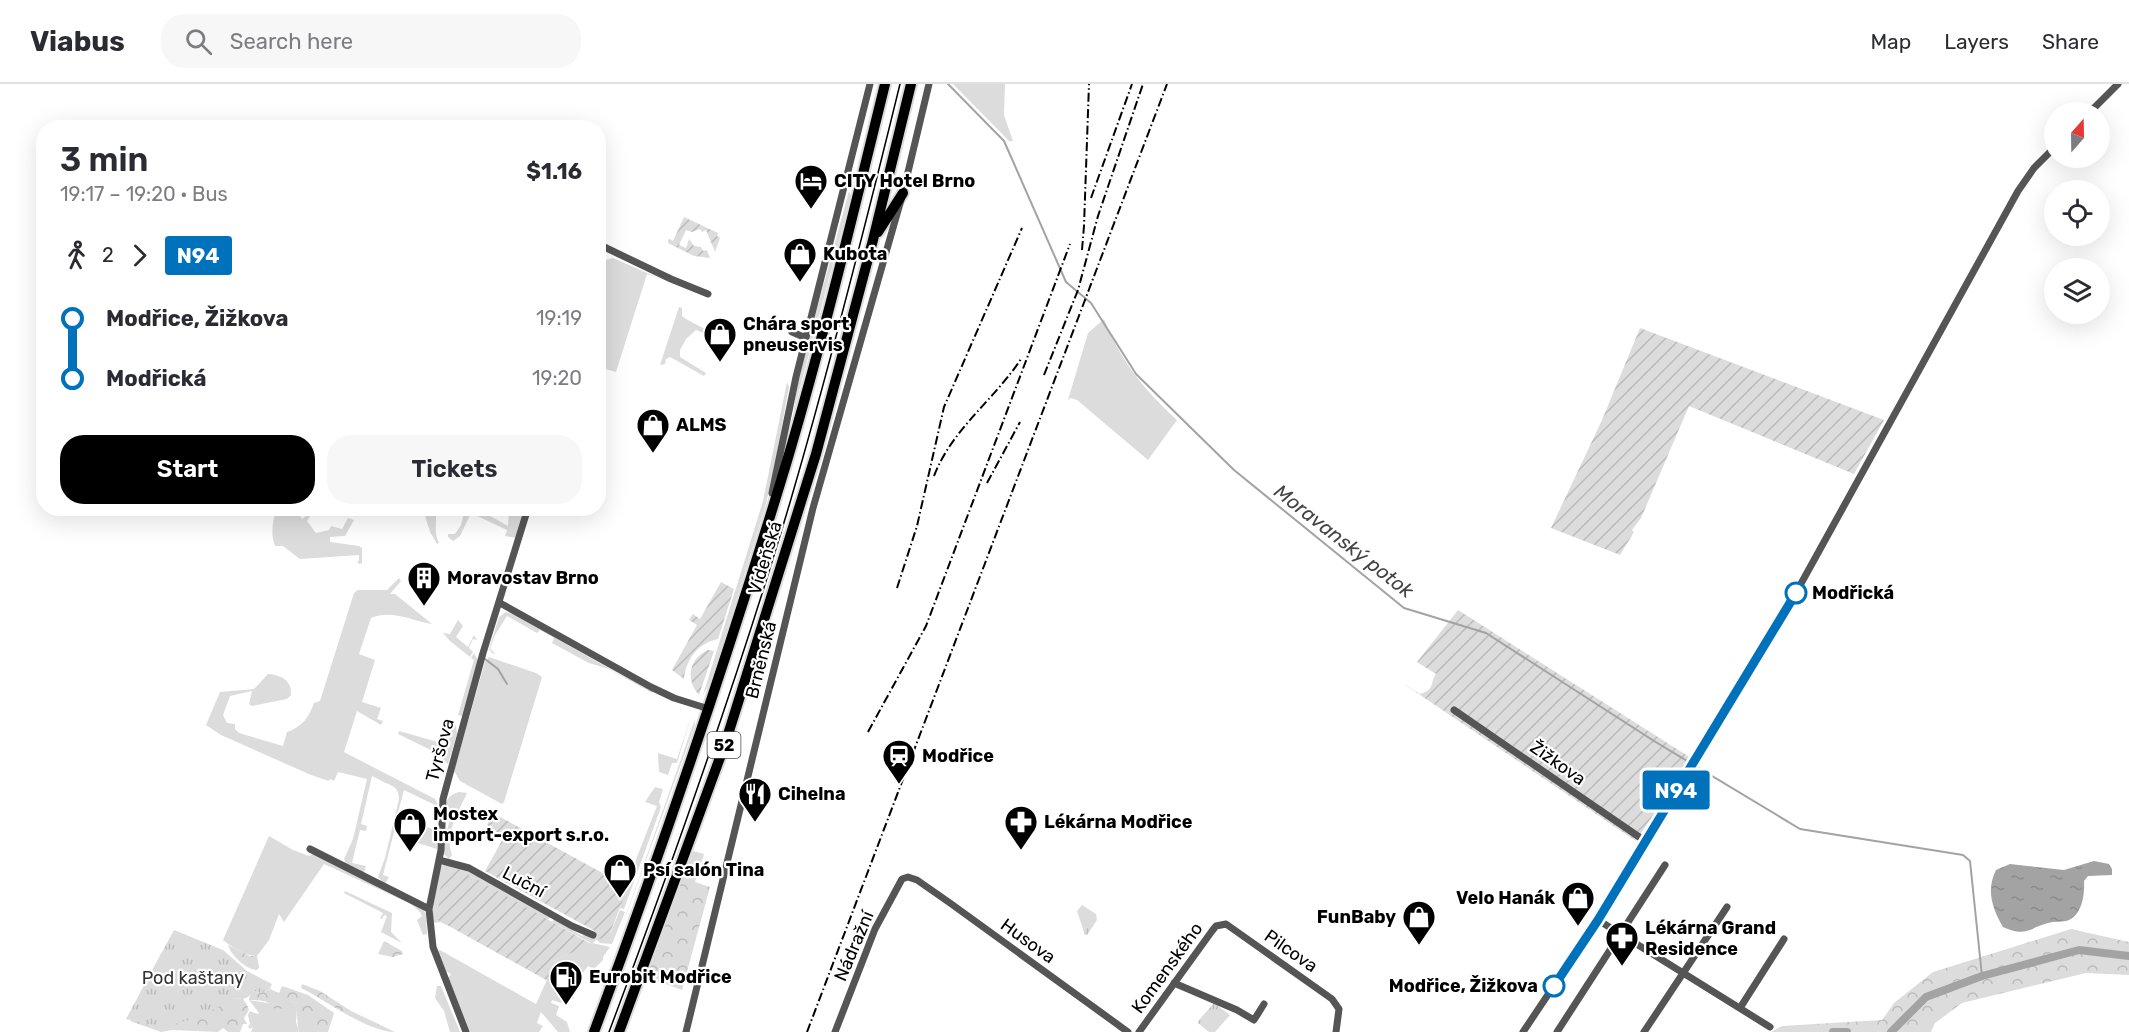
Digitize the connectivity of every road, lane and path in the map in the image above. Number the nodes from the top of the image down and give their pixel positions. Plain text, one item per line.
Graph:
1 (870, 84) edge
2 (885, 84) edge
3 (911, 84) edge
4 (928, 84) edge
5 (2118, 84) edge
6 (2100, 102) edge
7 (2044, 158) edge
8 (903, 194) junction
9 (873, 240) junction
10 (606, 251) edge
11 (708, 294) dead end
12 (792, 332) dead end
13 (806, 338) junction
14 (526, 516) edge
15 (764, 532) junction
16 (500, 603) junction
17 (709, 709) junction
18 (1454, 710) dead end
19 (1645, 841) junction
20 (310, 849) dead end
21 (439, 860) junction
22 (1665, 865) dead end
23 (908, 877) joint
24 (1726, 907) dead end
25 (429, 909) junction
26 (1598, 920) junction
27 (1220, 924) joint
28 (1620, 934) junction
29 (593, 935) dead end
30 (1784, 939) dead end
31 (1683, 973) junction
32 (1174, 983) junction
33 (1264, 1004) dead end
34 (1740, 1008) junction
35 (1770, 1027) dead end
36 (466, 1032) edge
37 (594, 1032) edge
38 (619, 1032) edge
39 (686, 1032) edge
40 (835, 1032) edge
41 (1128, 1032) edge
42 (1139, 1032) edge
43 (1336, 1032) edge
44 (1523, 1032) edge
45 (1557, 1032) edge
46 (1644, 1032) edge

1 - 13 street, Vídeňská
2 - 15 highway, Vídeňská / 52
3 - 9 highway, Vídeňská / 52
4 - 8 street
5 - 6 street
7 - 19 street
8 - 9 highway
8 - 39 street, Brněnská
9 - 38 highway, Vídeňská / 52
10 - 11 street
12 - 13 street
13 - 15 street, Vídeňská
14 - 16 street, Tyršova
15 - 17 highway, Vídeňská / 52
16 - 17 street
16 - 21 street, Tyršova
17 - 37 highway, Vídeňská / 52
18 - 19 street, Žižkova
19 - 26 street
20 - 25 street
21 - 25 street, Tyršova
21 - 29 street, Luční
22 - 28 street
23 - 40 street, Nádražní
23 - 41 street, Husova
24 - 31 street
25 - 36 street, Tyršova
26 - 28 street
26 - 44 street
27 - 32 street, Komenského
27 - 43 street, Pilcova
28 - 31 street
28 - 45 street
30 - 34 street
31 - 34 street
31 - 46 street
32 - 33 street
32 - 42 street, Komenského
34 - 35 street

